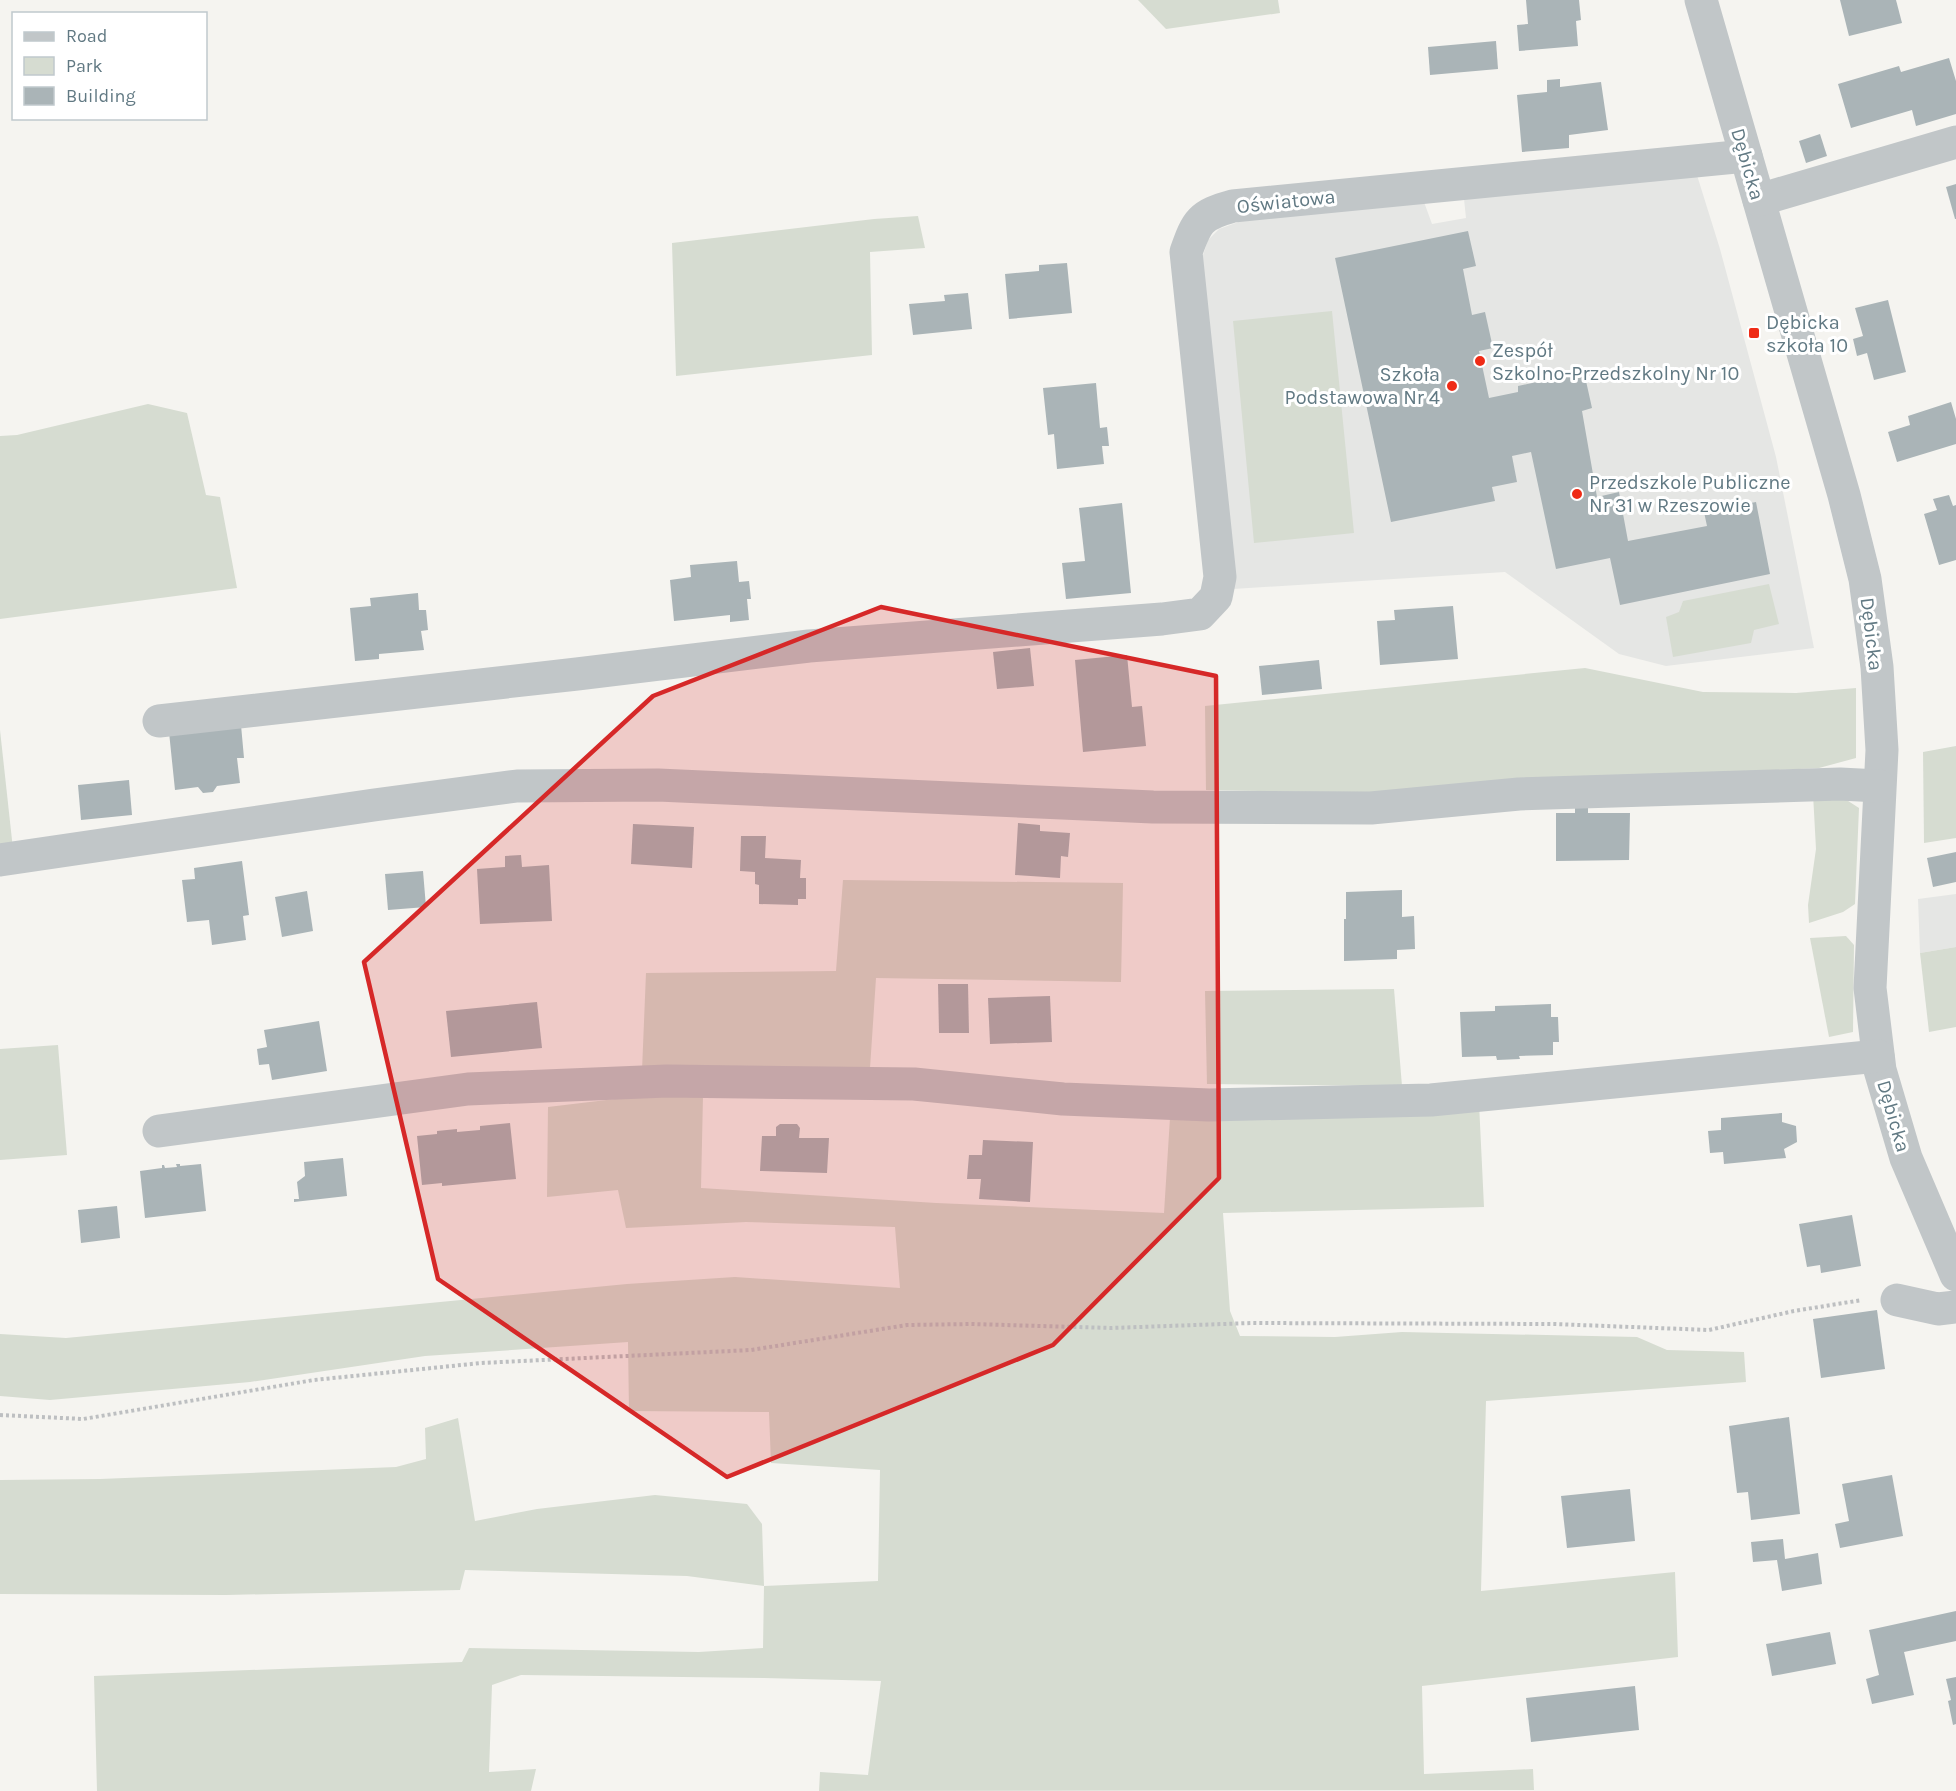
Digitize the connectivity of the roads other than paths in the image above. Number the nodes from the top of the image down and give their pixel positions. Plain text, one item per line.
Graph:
1 (1701, 0) edge
2 (1956, 142) edge
3 (1746, 156) junction
4 (1759, 200) junction
5 (159, 721) dead end
6 (1879, 786) junction
7 (0, 860) edge
8 (1878, 1056) junction
9 (159, 1131) dead end
10 (1956, 1275) edge
11 (1897, 1300) road end
12 (1956, 1307) edge

1 - 3 street, Dębicka
2 - 4 street
3 - 4 street, Dębicka
3 - 5 street, Oświatowa
4 - 6 street, Dębicka
6 - 7 street
6 - 8 street, Dębicka
8 - 9 street
8 - 10 street, Dębicka
11 - 12 street

